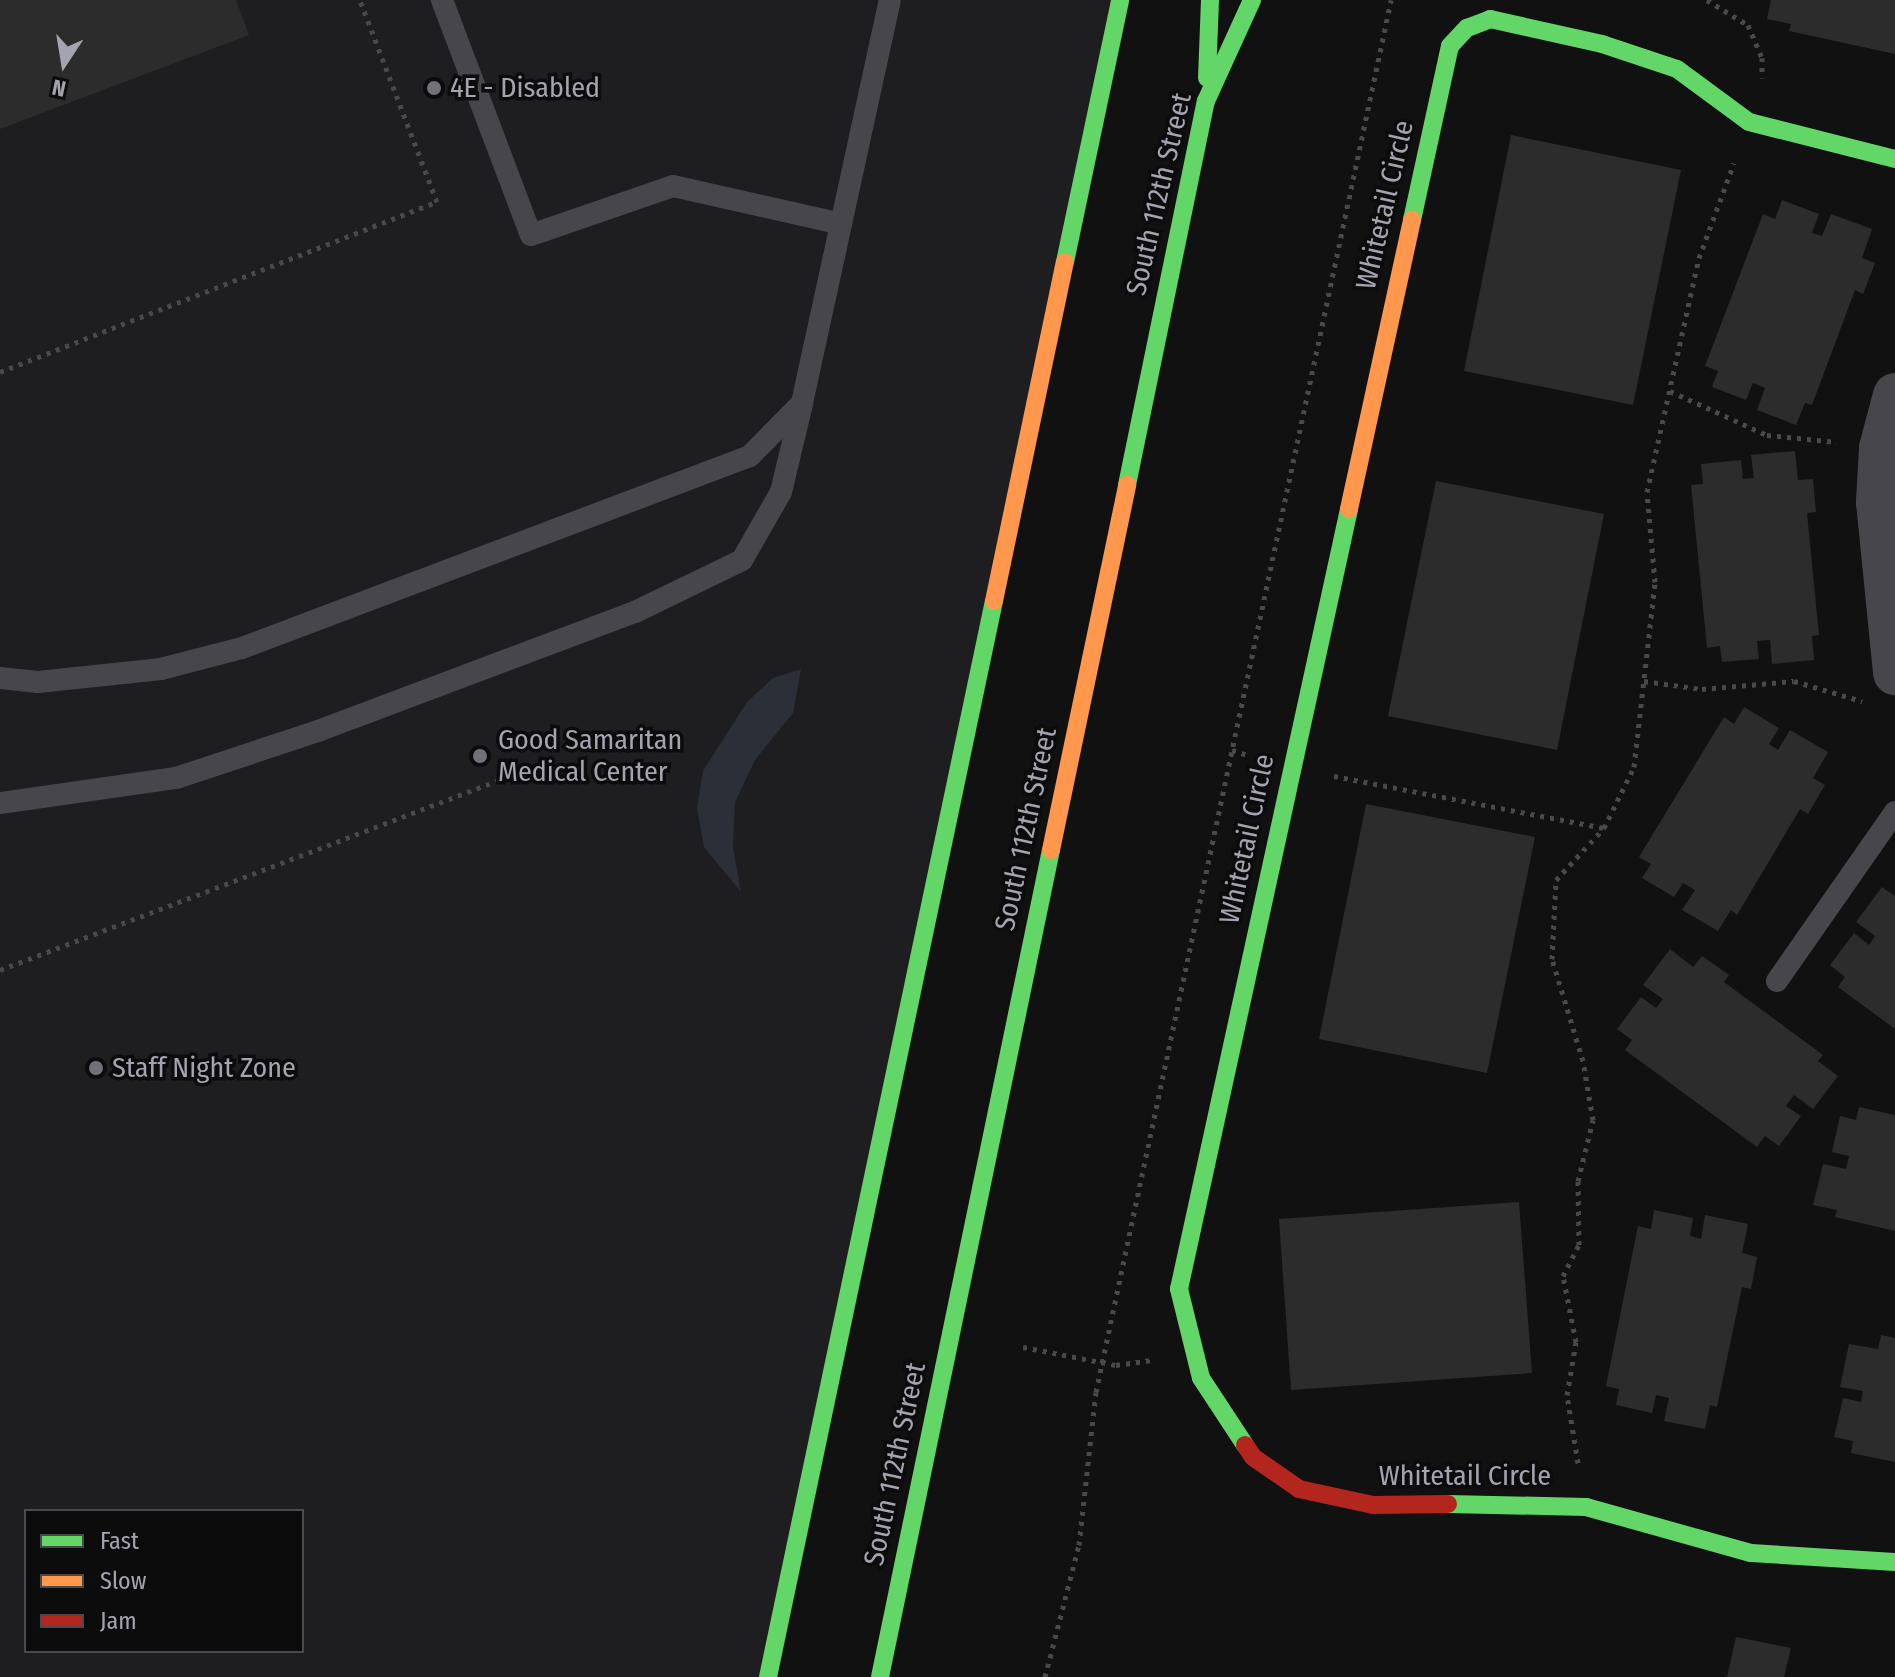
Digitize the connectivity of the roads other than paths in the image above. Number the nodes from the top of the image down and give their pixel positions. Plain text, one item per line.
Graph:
1 (442, 0) edge
2 (890, 0) edge
3 (1120, 0) edge
4 (1210, 0) edge
5 (1252, 0) edge
6 (1206, 101) junction
7 (1895, 159) edge
8 (841, 224) junction
9 (1895, 395) edge
10 (802, 403) junction
11 (0, 678) edge
12 (1883, 687) edge
13 (0, 803) edge
14 (1895, 812) edge
15 (1777, 981) dead end
16 (1895, 1562) edge
17 (768, 1677) edge
18 (880, 1677) edge

1 - 8 lane
2 - 8 lane
3 - 17 main road
4 - 6 main road
5 - 6 main road, South 112th Street
6 - 18 main road, South 112th Street
7 - 16 main road, Whitetail Circle
8 - 10 lane
9 - 12 street
10 - 11 lane
10 - 13 lane
14 - 15 lane

